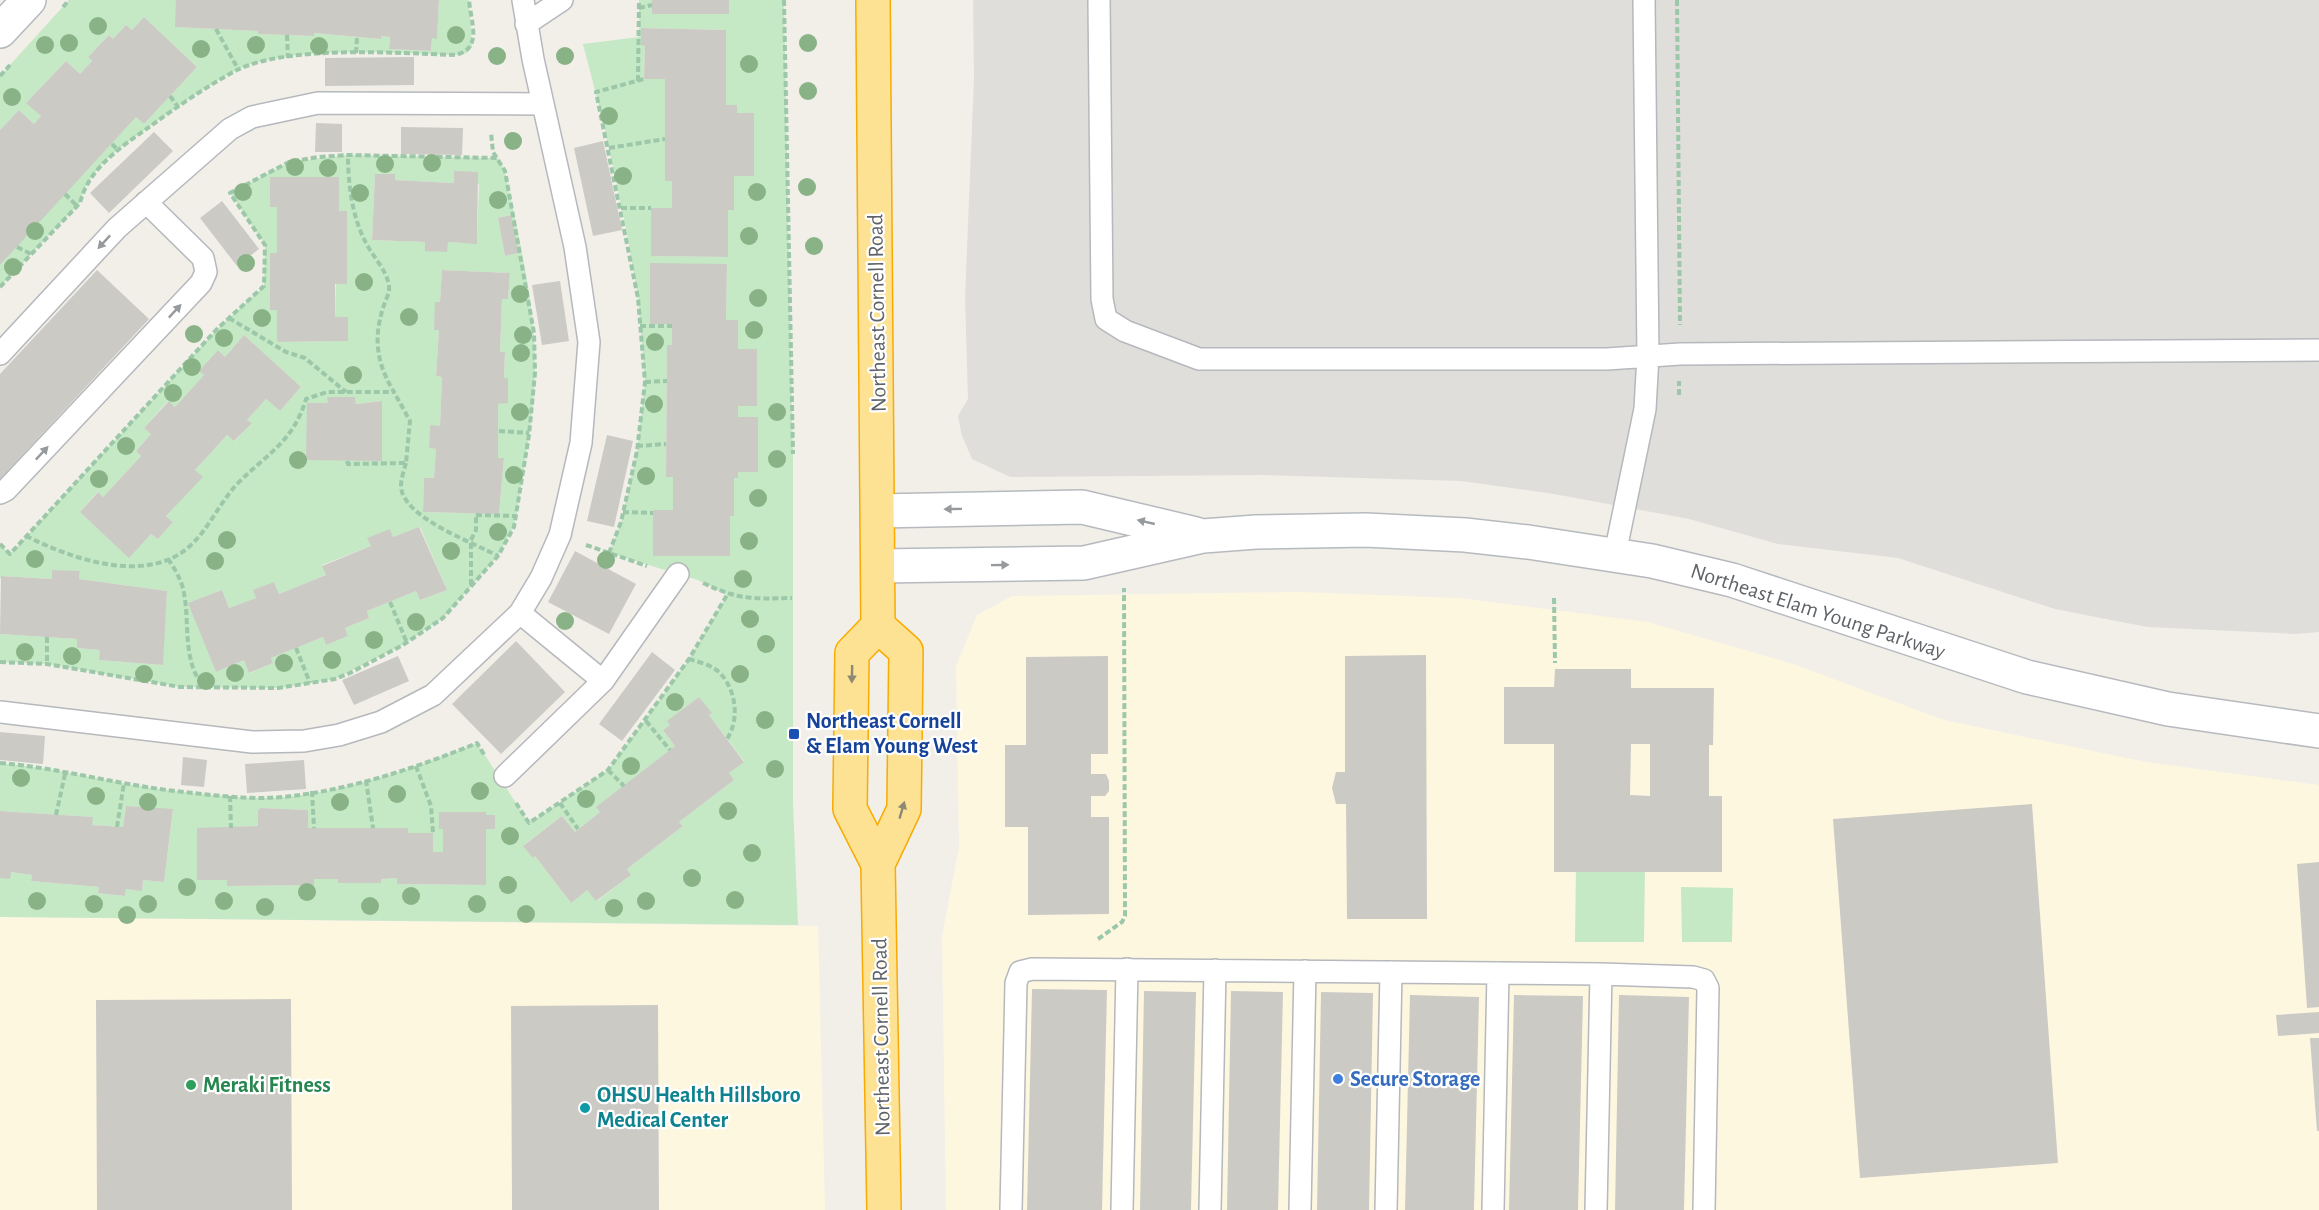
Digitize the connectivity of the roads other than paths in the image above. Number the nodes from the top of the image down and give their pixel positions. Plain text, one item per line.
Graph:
1 (29, 0) edge
2 (523, 0) edge
3 (562, 0) edge
4 (873, 0) edge
5 (1099, 0) edge
6 (1644, 0) edge
7 (526, 24) junction
8 (0, 31) edge
9 (543, 104) junction
10 (146, 202) junction
11 (2319, 350) edge
12 (0, 354) edge
13 (1648, 356) junction
14 (0, 493) edge
15 (878, 511) junction
16 (1203, 536) junction
17 (1615, 554) junction
18 (878, 566) junction
19 (678, 574) dead end
20 (520, 613) junction
21 (878, 626) junction
22 (603, 681) junction
23 (0, 711) edge
24 (2319, 731) edge
25 (506, 776) dead end
26 (878, 864) junction
27 (1127, 969) junction
28 (1215, 970) junction
29 (1305, 971) junction
30 (1391, 972) junction
31 (1498, 973) junction
32 (1601, 975) junction
33 (884, 1210) edge
34 (1011, 1210) edge
35 (1122, 1210) edge
36 (1210, 1210) edge
37 (1300, 1210) edge
38 (1386, 1210) edge
39 (1493, 1210) edge
40 (1596, 1210) edge
41 (1704, 1210) edge

1 - 8 street
2 - 7 lane
3 - 7 lane
4 - 15 highway, Northeast Cornell Road
5 - 13 lane
6 - 13 lane
7 - 9 lane
9 - 10 lane
9 - 20 lane
10 -> 12 lane
14 -> 10 lane
11 - 13 lane
13 - 17 lane
16 -> 15 street
15 - 18 highway, Northeast Cornell Road
16 - 17 street, Northeast Elam Young Parkway
18 -> 16 street
17 - 24 street, Northeast Elam Young Parkway
18 - 21 highway, Northeast Cornell Road
19 - 22 lane
20 - 22 lane
20 - 23 lane
21 -> 26 highway, Northeast Cornell Road
26 -> 21 highway, Northeast Cornell Road
22 - 25 lane
26 - 33 highway, Northeast Cornell Road
27 - 28 lane
27 - 34 lane
27 - 35 lane
28 - 29 lane
28 - 36 lane
29 - 30 lane
29 - 37 lane
30 - 31 lane
30 - 38 lane
31 - 32 lane
31 - 39 lane
32 - 40 lane
32 - 41 lane

